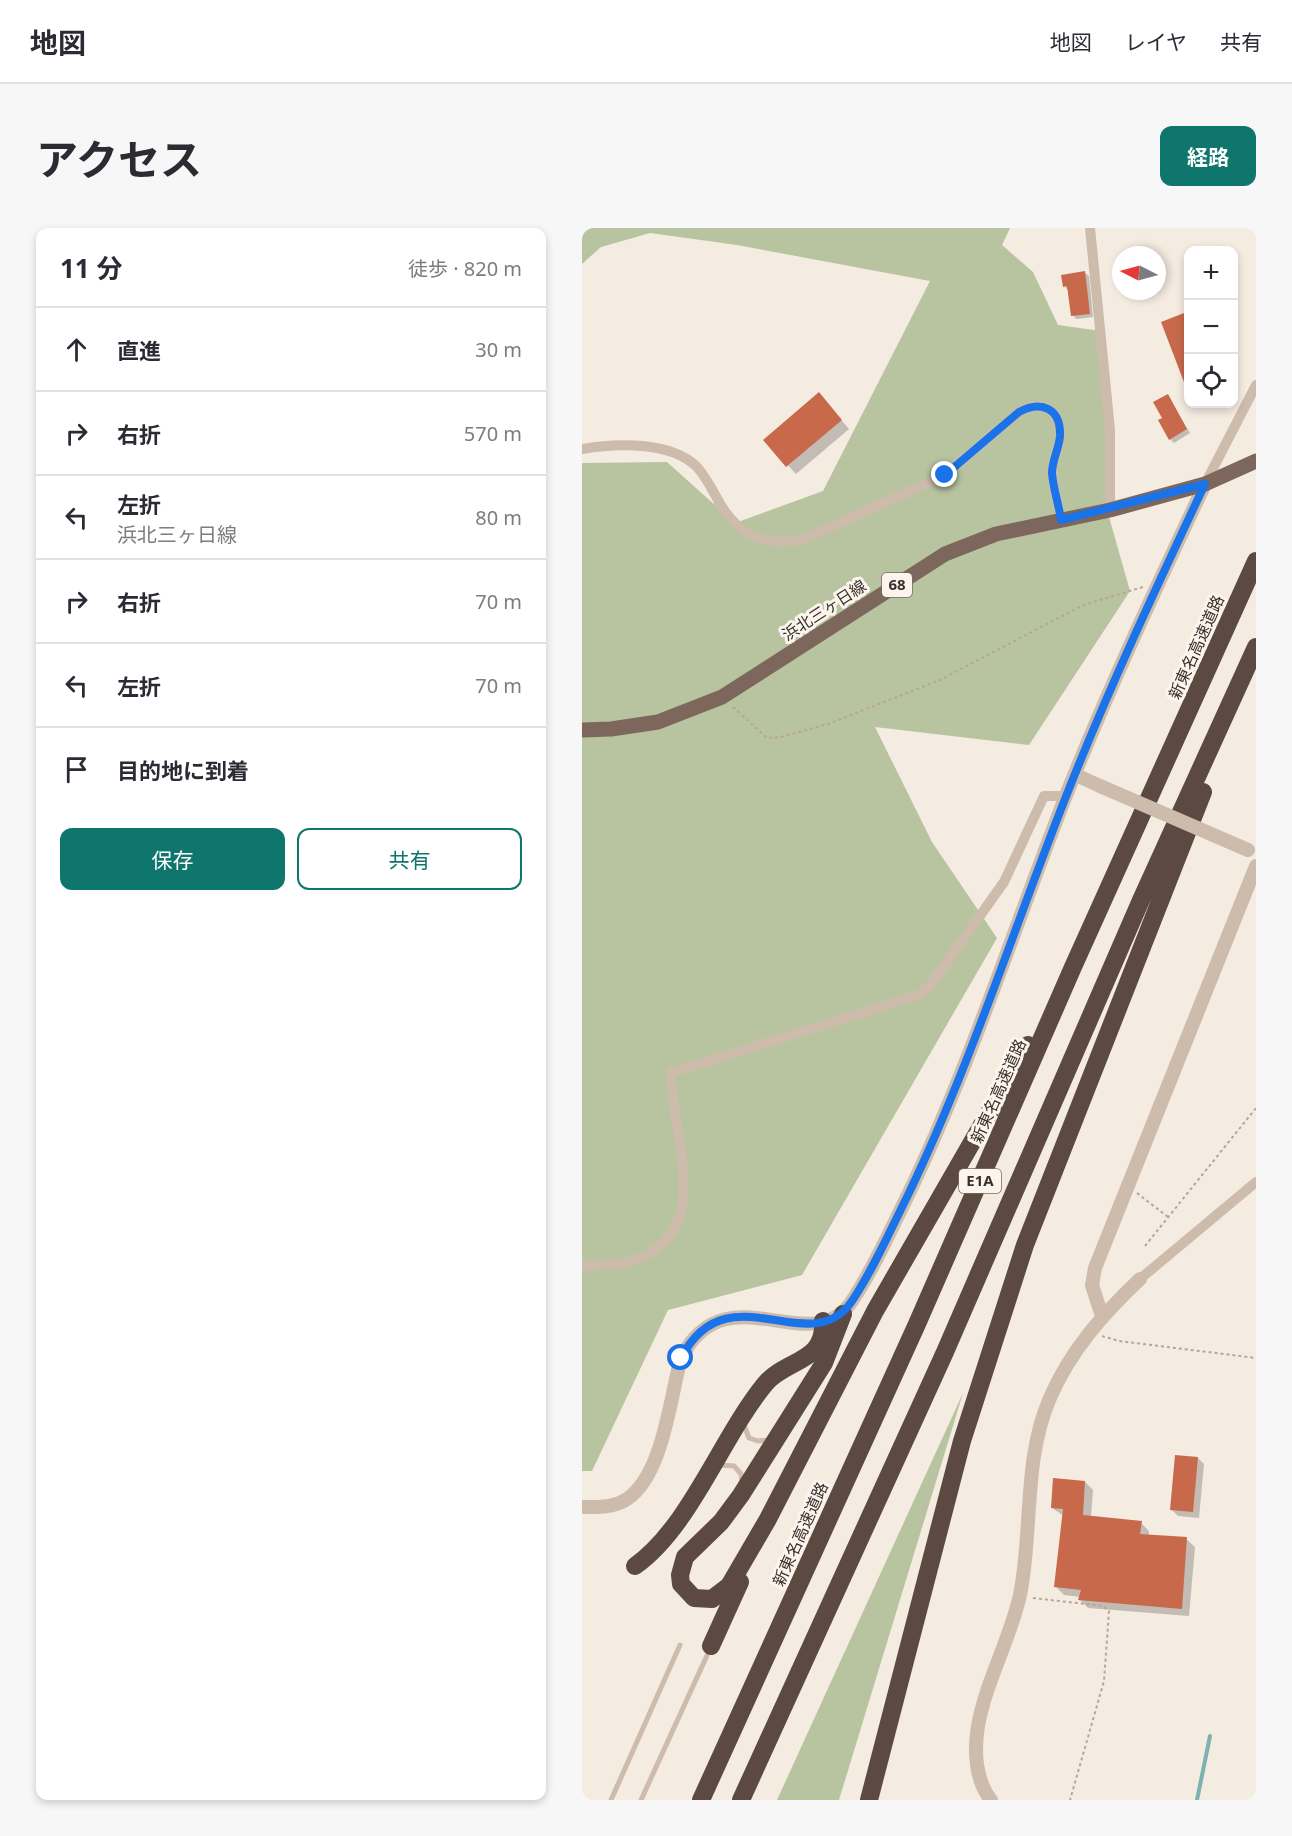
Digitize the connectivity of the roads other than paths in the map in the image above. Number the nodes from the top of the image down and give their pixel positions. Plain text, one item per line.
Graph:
1 (1090, 228) edge
2 (1256, 385) edge
3 (582, 449) edge
4 (1256, 461) edge
5 (1205, 484) junction
6 (1110, 510) junction
7 (1061, 520) junction
8 (1256, 561) edge
9 (1256, 647) edge
10 (1256, 663) edge
11 (582, 730) edge
12 (1076, 775) junction
13 (1066, 796) junction
14 (1252, 852) edge
15 (1256, 866) edge
16 (1073, 967) junction
17 (1256, 1182) edge
18 (582, 1266) edge
19 (1140, 1279) joint
20 (843, 1314) junction
21 (1102, 1316) junction
22 (823, 1321) junction
23 (745, 1412) junction
24 (776, 1437) junction
25 (709, 1470) junction
26 (741, 1495) junction
27 (582, 1507) edge
28 (768, 1519) junction
29 (635, 1566) dead end
30 (680, 1645) dead end
31 (711, 1646) joint
32 (611, 1800) edge
33 (641, 1800) edge
34 (701, 1800) edge
35 (741, 1800) edge
36 (869, 1800) edge
37 (991, 1800) edge

1 - 6 street
2 - 5 street
3 - 7 street
4 - 5 main road, 浜北三ヶ日線 / 68
5 - 6 main road, 浜北三ヶ日線 / 68
5 - 12 street
6 - 7 main road, 浜北三ヶ日線 / 68
7 - 11 main road, 浜北三ヶ日線 / 68
8 - 16 highway, 新東名高速道路 / E1A
9 - 35 highway, E1A
10 - 36 highway
12 - 13 street
12 - 14 street, bridge
13 - 18 street
13 - 20 street
15 - 21 street
16 - 28 highway
16 - 34 highway, 新東名高速道路 / E1A
17 - 19 street
19 - 21 street
20 - 22 street
20 - 24 highway
21 - 37 street
22 - 23 highway
22 - 27 street
23 - 24 lane
23 - 25 highway
24 - 26 highway
25 - 26 lane
25 - 29 highway
26 - 28 highway
28 - 31 highway
30 - 32 lane
31 - 33 lane

